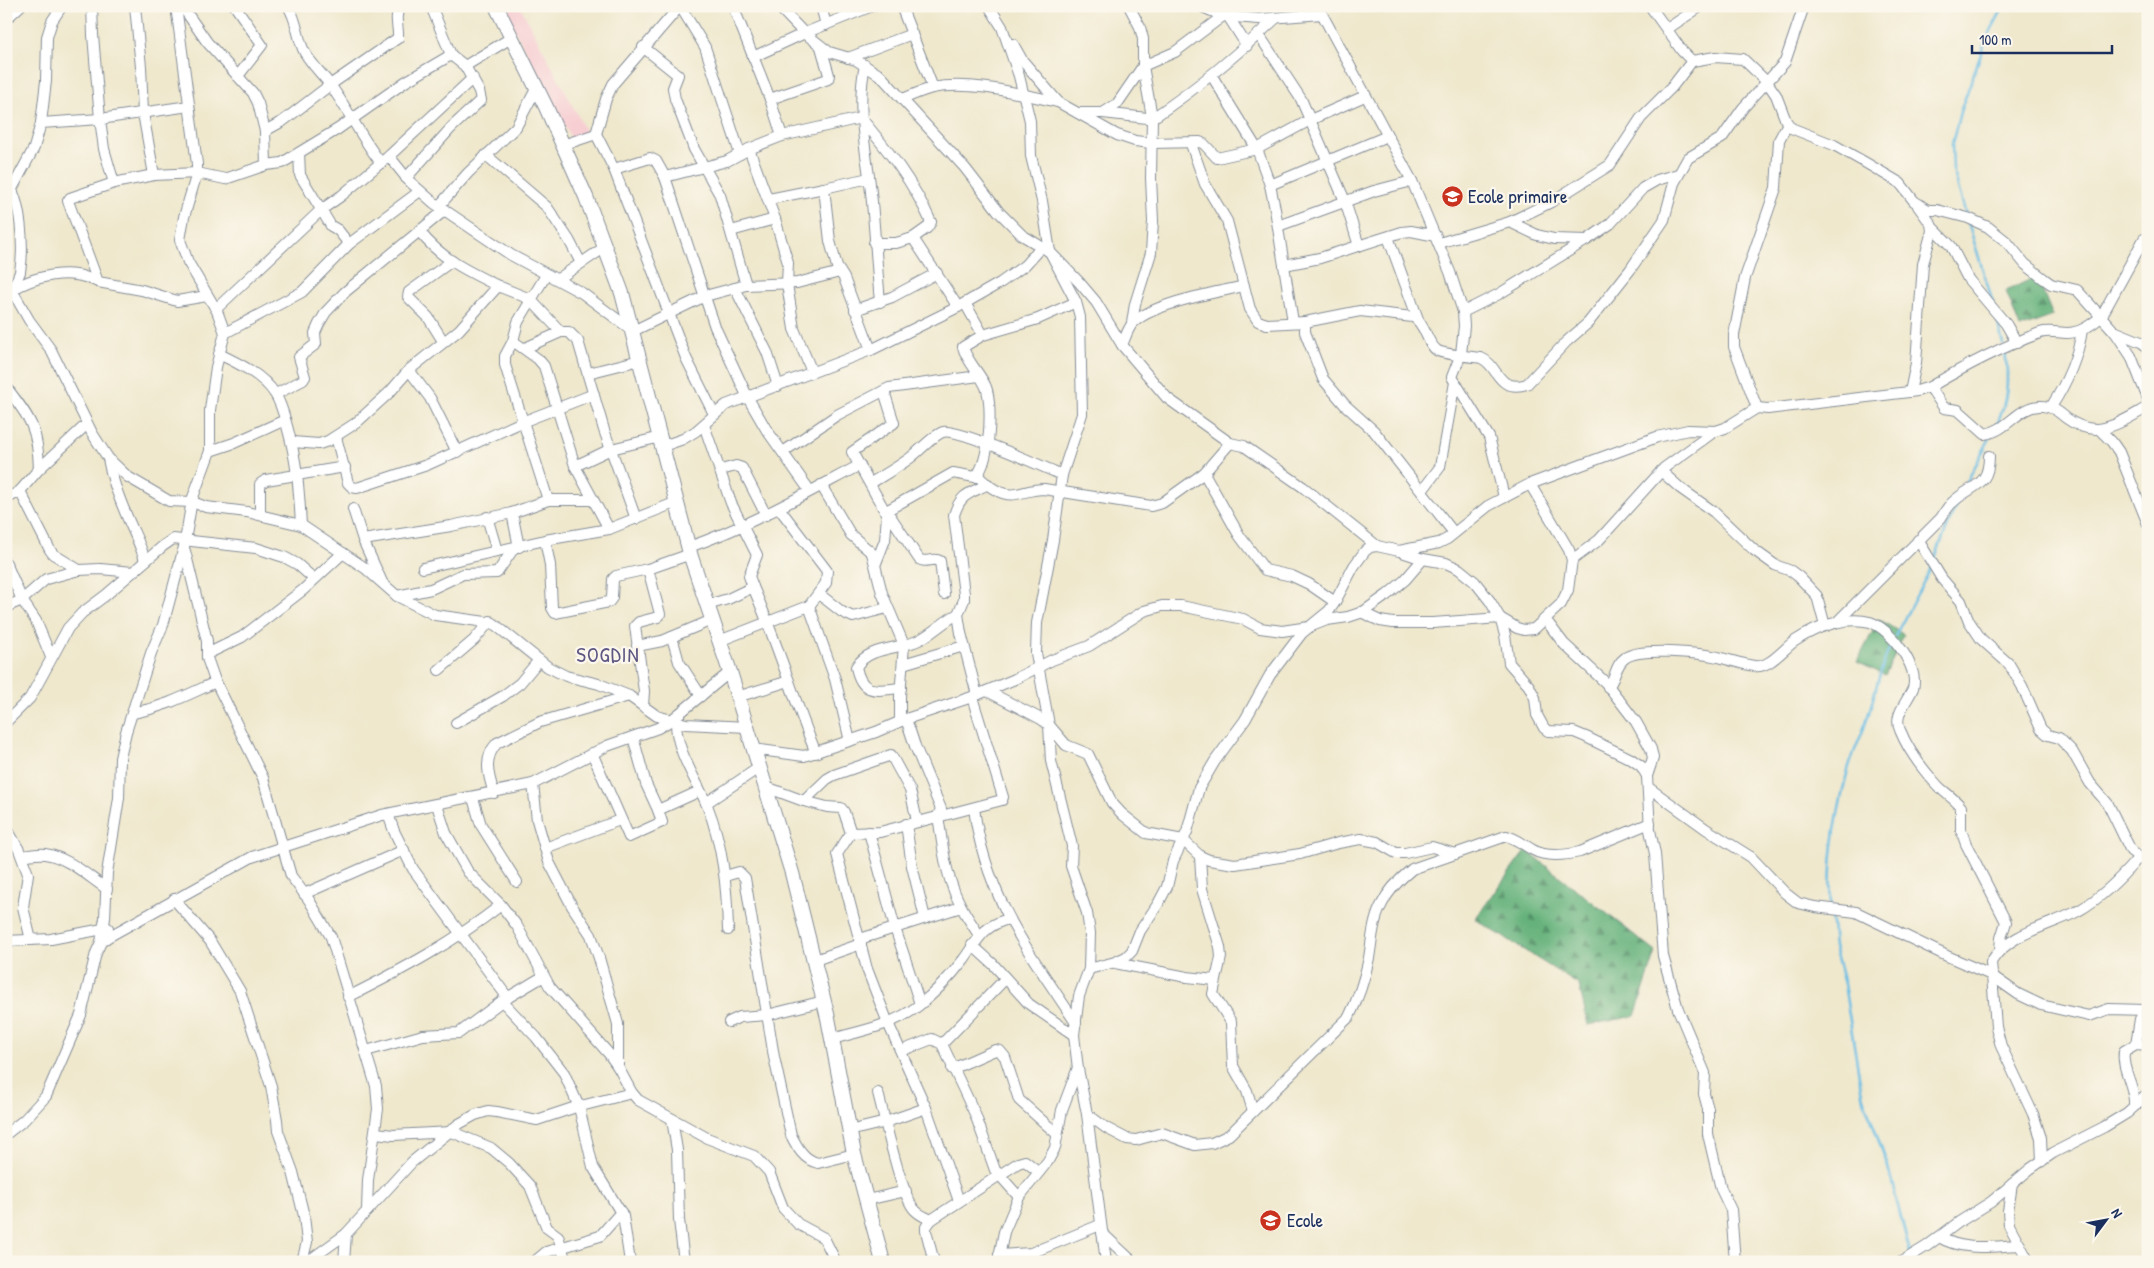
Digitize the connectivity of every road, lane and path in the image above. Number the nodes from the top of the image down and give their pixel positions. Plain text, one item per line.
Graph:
1 (20, 6) edge
2 (62, 6) edge
3 (92, 6) edge
4 (135, 6) edge
5 (176, 6) edge
6 (182, 6) edge
7 (235, 6) edge
8 (288, 6) edge
9 (401, 6) edge
10 (431, 6) edge
11 (496, 6) edge
12 (680, 6) edge
13 (733, 6) edge
14 (778, 6) edge
15 (821, 6) edge
16 (872, 6) edge
17 (901, 6) edge
18 (990, 6) edge
19 (1129, 6) edge
20 (1200, 6) edge
21 (1650, 6) edge
22 (1702, 6) edge
23 (1804, 6) edge
24 (1319, 10) edge
25 (1224, 13) edge
26 (1276, 18) junction
27 (6, 19) edge
28 (826, 24) junction
29 (1002, 27) junction
30 (1667, 29) junction
31 (805, 33) junction
32 (912, 34) junction
33 (1259, 34) junction
34 (511, 38) junction
35 (1248, 46) junction
36 (643, 47) junction
37 (821, 47) junction
38 (451, 55) junction
39 (753, 57) junction
40 (848, 58) junction
41 (1692, 61) junction
42 (865, 65) junction
43 (465, 66) junction
44 (1142, 66) junction
45 (238, 76) junction
46 (1212, 76) junction
47 (473, 78) junction
48 (1767, 82) junction
49 (330, 84) junction
50 (933, 88) junction
51 (536, 89) junction
52 (1024, 95) junction
53 (1365, 96) junction
54 (770, 99) junction
55 (903, 99) junction
56 (1058, 102) junction
57 (189, 106) junction
58 (1103, 112) junction
59 (143, 113) junction
60 (1078, 113) junction
61 (352, 118) junction
62 (861, 118) junction
63 (1152, 118) junction
64 (100, 119) junction
65 (1310, 120) junction
66 (41, 123) junction
67 (1787, 124) junction
68 (265, 131) junction
69 (596, 134) junction
70 (782, 136) junction
71 (1387, 136) junction
72 (1151, 143) junction
73 (1191, 144) junction
74 (563, 145) junction
75 (1257, 150) junction
76 (745, 152) junction
77 (299, 153) junction
78 (486, 155) junction
79 (389, 156) junction
80 (1329, 161) junction
81 (381, 163) junction
82 (266, 165) junction
83 (706, 168) junction
84 (614, 169) junction
85 (154, 174) junction
86 (197, 174) junction
87 (1678, 174) junction
88 (665, 177) junction
89 (406, 178) junction
90 (869, 178) junction
91 (1412, 181) junction
92 (114, 184) junction
93 (9, 185) edge
94 (1270, 185) junction
95 (824, 188) junction
96 (420, 191) junction
97 (769, 199) junction
98 (1914, 200) junction
99 (1345, 201) junction
100 (442, 208) junction
101 (321, 210) junction
102 (775, 219) junction
103 (1510, 222) junction
104 (1278, 226) junction
105 (1932, 227) junction
106 (730, 230) junction
107 (420, 232) junction
108 (1388, 236) junction
109 (2148, 237) edge
110 (914, 238) junction
111 (1437, 239) junction
112 (1587, 240) junction
113 (874, 243) junction
114 (349, 244) junction
115 (1360, 246) junction
116 (605, 248) junction
117 (1046, 249) junction
118 (452, 261) junction
119 (581, 263) junction
120 (1284, 265) junction
121 (840, 272) junction
122 (937, 273) junction
123 (546, 275) junction
124 (558, 279) junction
125 (98, 282) junction
126 (788, 284) junction
127 (746, 285) junction
128 (498, 286) junction
129 (1244, 286) junction
130 (735, 288) junction
131 (9, 293) edge
132 (207, 296) junction
133 (705, 296) junction
134 (530, 299) junction
135 (880, 302) junction
136 (1076, 302) junction
137 (962, 305) junction
138 (216, 309) junction
139 (855, 310) junction
140 (1463, 312) junction
141 (669, 315) junction
142 (2101, 317) junction
143 (1418, 319) junction
144 (1293, 322) junction
145 (1305, 322) junction
146 (1132, 323) junction
147 (2082, 330) junction
148 (633, 331) junction
149 (2114, 331) junction
150 (561, 332) junction
151 (225, 333) junction
152 (983, 335) junction
153 (444, 341) junction
154 (513, 341) junction
155 (2017, 343) junction
156 (1122, 345) junction
157 (2148, 347) edge
158 (525, 348) junction
159 (871, 350) junction
160 (219, 354) junction
161 (1461, 354) junction
162 (640, 360) junction
163 (409, 370) junction
164 (812, 372) junction
165 (588, 373) junction
166 (979, 376) junction
167 (1455, 382) junction
168 (778, 386) junction
169 (6, 387) edge
170 (1930, 387) junction
171 (884, 391) junction
172 (1910, 392) junction
173 (276, 394) junction
174 (594, 394) junction
175 (748, 398) junction
176 (2148, 399) edge
177 (2051, 407) junction
178 (2148, 407) edge
179 (558, 408) junction
180 (1757, 408) junction
181 (714, 414) junction
182 (285, 420) junction
183 (522, 422) junction
184 (87, 424) junction
185 (704, 425) junction
186 (1716, 430) junction
187 (2099, 430) junction
188 (336, 437) junction
189 (662, 441) junction
190 (292, 442) junction
191 (1230, 443) junction
192 (987, 445) junction
193 (611, 449) junction
194 (210, 451) junction
195 (457, 452) junction
196 (783, 452) junction
197 (1989, 456) dead end
198 (108, 458) junction
199 (860, 465) junction
200 (576, 466) junction
201 (345, 467) junction
202 (39, 470) junction
203 (720, 470) junction
204 (1661, 471) junction
205 (1204, 473) junction
206 (298, 475) junction
207 (1062, 475) junction
208 (978, 476) junction
209 (871, 482) junction
210 (988, 484) junction
211 (1530, 484) junction
212 (820, 486) junction
213 (20, 491) junction
214 (810, 491) junction
215 (1422, 491) junction
216 (1060, 492) junction
217 (1504, 496) junction
218 (6, 499) edge
219 (548, 500) junction
220 (593, 500) junction
221 (192, 502) junction
222 (677, 502) junction
223 (780, 508) junction
224 (353, 509) dead end
225 (512, 513) junction
226 (887, 513) junction
227 (260, 514) junction
228 (766, 515) junction
229 (487, 517) junction
230 (636, 519) junction
231 (2148, 524) edge
232 (301, 525) junction
233 (743, 525) junction
234 (609, 529) junction
235 (1454, 533) junction
236 (363, 540) junction
237 (545, 540) junction
238 (1918, 540) junction
239 (185, 544) junction
240 (1377, 546) junction
241 (516, 547) junction
242 (497, 551) junction
243 (1400, 551) junction
244 (690, 552) junction
245 (343, 553) junction
246 (1423, 559) junction
247 (1572, 560) junction
248 (145, 561) junction
249 (6, 563) edge
250 (876, 563) junction
251 (423, 568) dead end
252 (648, 569) junction
253 (79, 570) junction
254 (133, 572) junction
255 (314, 580) junction
256 (384, 585) junction
257 (753, 586) junction
258 (819, 594) junction
259 (944, 594) dead end
260 (397, 596) junction
261 (22, 600) junction
262 (1335, 602) junction
263 (707, 605) junction
264 (809, 606) junction
265 (6, 607) edge
266 (887, 608) junction
267 (1361, 612) junction
268 (958, 614) junction
269 (1500, 618) junction
270 (1545, 619) junction
271 (712, 620) junction
272 (768, 620) junction
273 (490, 621) junction
274 (1836, 623) junction
275 (1825, 626) junction
276 (1309, 627) junction
277 (672, 637) junction
278 (719, 641) junction
279 (904, 645) junction
280 (637, 646) junction
281 (964, 646) junction
282 (207, 654) junction
283 (51, 657) junction
284 (539, 660) junction
285 (903, 664) junction
286 (1039, 666) junction
287 (439, 670) dead end
288 (730, 672) junction
289 (789, 681) junction
290 (216, 682) junction
291 (1608, 687) junction
292 (901, 688) junction
293 (979, 695) junction
294 (629, 696) junction
295 (702, 696) junction
296 (737, 697) junction
297 (643, 706) junction
298 (133, 712) junction
299 (903, 720) junction
300 (6, 722) edge
301 (673, 722) junction
302 (456, 723) dead end
303 (1049, 725) junction
304 (747, 727) junction
305 (633, 737) junction
306 (850, 741) junction
307 (753, 750) junction
308 (816, 752) junction
309 (592, 753) junction
310 (760, 767) junction
311 (1647, 776) junction
312 (533, 784) junction
313 (766, 786) junction
314 (1649, 788) junction
315 (700, 791) junction
316 (494, 793) junction
317 (473, 798) junction
318 (804, 801) junction
319 (706, 803) junction
320 (436, 804) junction
321 (974, 808) junction
322 (658, 810) junction
323 (388, 814) junction
324 (938, 816) junction
325 (620, 820) junction
326 (917, 821) junction
327 (1650, 823) junction
328 (906, 824) junction
329 (6, 827) edge
330 (869, 832) junction
331 (851, 833) junction
332 (1183, 840) junction
333 (283, 846) junction
334 (545, 848) junction
335 (404, 850) junction
336 (1455, 854) junction
337 (22, 856) junction
338 (1200, 856) junction
339 (2138, 858) junction
340 (2148, 864) edge
341 (725, 876) junction
342 (517, 882) dead end
343 (107, 889) junction
344 (304, 894) junction
345 (174, 899) junction
346 (501, 905) junction
347 (961, 907) junction
348 (926, 918) junction
349 (1008, 919) junction
350 (128, 925) junction
351 (104, 928) junction
352 (895, 928) junction
353 (728, 930) dead end
354 (462, 935) junction
355 (979, 935) junction
356 (31, 940) junction
357 (6, 941) edge
358 (101, 942) junction
359 (860, 942) junction
360 (972, 945) junction
361 (2000, 949) junction
362 (814, 960) junction
363 (1114, 962) junction
364 (1089, 970) junction
365 (1991, 974) junction
366 (544, 976) junction
367 (1005, 980) junction
368 (1215, 980) junction
369 (348, 997) junction
370 (505, 999) junction
371 (824, 1001) junction
372 (920, 1004) junction
373 (2147, 1009) edge
374 (768, 1016) junction
375 (728, 1022) dead end
376 (888, 1023) junction
377 (1076, 1023) junction
378 (1074, 1035) junction
379 (832, 1039) junction
380 (942, 1044) junction
381 (2136, 1044) junction
382 (2148, 1045) edge
383 (366, 1051) junction
384 (901, 1051) junction
385 (618, 1067) junction
386 (952, 1069) junction
387 (1078, 1069) junction
388 (632, 1093) junction
389 (878, 1093) dead end
390 (2148, 1094) edge
391 (2134, 1106) junction
392 (579, 1108) junction
393 (926, 1108) junction
394 (1253, 1111) junction
395 (1087, 1114) junction
396 (672, 1119) junction
397 (886, 1122) junction
398 (849, 1131) junction
399 (376, 1132) junction
400 (452, 1132) junction
401 (7, 1133) edge
402 (1057, 1134) junction
403 (854, 1154) junction
404 (2042, 1161) junction
405 (1039, 1172) junction
406 (1000, 1176) junction
407 (2012, 1184) junction
408 (906, 1191) junction
409 (1019, 1197) junction
410 (866, 1200) junction
411 (959, 1202) junction
412 (367, 1211) junction
413 (621, 1212) junction
414 (931, 1220) junction
415 (1101, 1229) junction
416 (346, 1234) junction
417 (1939, 1237) junction
418 (2020, 1245) junction
419 (562, 1247) junction
420 (1031, 1257) edge
421 (998, 1258) edge
422 (302, 1262) edge
423 (307, 1262) edge
424 (344, 1262) edge
425 (534, 1262) edge
426 (566, 1262) edge
427 (630, 1262) edge
428 (684, 1262) edge
429 (836, 1262) edge
430 (883, 1262) edge
431 (934, 1262) edge
432 (1106, 1262) edge
433 (1132, 1262) edge
434 (1735, 1262) edge
435 (1902, 1262) edge
436 (2029, 1262) edge

1 - 27 street
2 - 66 street
3 - 64 street
4 - 59 street
5 - 57 street
6 - 45 street
7 - 45 street
8 - 49 street
9 - 49 street
10 - 38 street
11 - 34 street
12 - 36 street
12 - 76 street
13 - 39 street
14 - 31 street
15 - 28 street
16 - 28 street
17 - 32 street
18 - 29 street
19 - 44 street
20 - 25 street
21 - 30 street
22 - 30 street
23 - 48 street
24 - 26 street
24 - 53 street
25 - 26 street
25 - 35 street
25 - 44 street
26 - 33 street
28 - 31 street
29 - 52 street
29 - 56 street
30 - 41 street
31 - 37 street
31 - 39 street
32 - 40 street
32 - 50 street
33 - 35 street
33 - 65 street
34 - 43 street
34 - 51 street
35 - 46 street
36 - 69 street
36 - 83 street
37 - 40 street
37 - 54 street
38 - 43 street
38 - 61 street
39 - 54 street
40 - 42 street
41 - 48 street
41 - 103 street
42 - 55 street
42 - 62 street
43 - 47 street
44 - 58 street
44 - 63 street
45 - 68 street
46 - 63 street
46 - 75 street
47 - 79 street
47 - 89 street
48 - 67 street
48 - 87 street
49 - 61 street
49 - 68 street
50 - 52 street
50 - 55 street
51 - 74 street
51 - 78 street
52 - 56 street
52 - 117 street
53 - 65 street
53 - 71 street
54 - 70 street
55 - 117 street
56 - 60 street
57 - 59 street
57 - 86 street
58 - 60 street
58 - 63 street
59 - 64 street
59 - 85 street
60 - 72 street
61 - 77 street
61 - 81 street
62 - 70 street
62 - 90 street
62 - 110 street
63 - 72 street
64 - 66 street
64 - 92 street
65 - 75 street
65 - 80 street
66 - 93 street
67 - 98 street
67 - 180 street
68 - 82 street
69 - 74 street
69 - 84 street
70 - 76 street
71 - 80 street
71 - 91 street
72 - 73 street
72 - 146 street
73 - 75 street
73 - 129 street
74 - 116 street
75 - 94 street
76 - 83 street
76 - 97 street
77 - 82 street
77 - 101 street
78 - 100 street
78 - 119 street
79 - 81 street
79 - 89 street
80 - 94 street
80 - 99 street
81 - 101 street
82 - 86 street
83 - 88 street
83 - 106 street
84 - 88 street
84 - 141 street
85 - 86 street
85 - 92 street
86 - 132 street
87 - 112 street
87 - 161 street
88 - 133 street
89 - 96 street
90 - 95 street
90 - 113 street
91 - 99 street
91 - 111 street
92 - 125 street
93 - 131 street
94 - 104 street
95 - 97 street
95 - 121 street
96 - 100 street
96 - 114 street
97 - 102 street
98 - 105 street
98 - 142 street
99 - 104 street
99 - 115 street
100 - 107 street
100 - 123 street
101 - 114 street
101 - 138 street
102 - 106 street
102 - 126 street
103 - 111 street
103 - 112 street
104 - 120 street
105 - 155 street
105 - 172 street
106 - 127 street
107 - 118 street
107 - 173 street
108 - 111 street
108 - 115 street
108 - 143 street
109 - 142 street
110 - 113 street
110 - 122 street
111 - 140 street
112 - 140 street
113 - 135 street
114 - 151 street
115 - 120 street
116 - 119 street
116 - 148 street
117 - 136 street
117 - 137 street
117 - 156 street
118 - 128 street
118 - 153 street
119 - 124 street
120 - 144 street
121 - 126 street
121 - 139 street
122 - 135 street
122 - 137 street
123 - 124 street
123 - 134 street
124 - 148 street
125 - 131 street
125 - 132 street
126 - 127 street
126 - 164 street
127 - 130 street
128 - 134 street
128 - 153 street
129 - 144 street
129 - 146 street
130 - 133 street
130 - 168 street
131 - 184 street
132 - 138 street
133 - 141 street
133 - 175 street
134 - 150 street
134 - 154 street
135 - 139 street
136 - 152 street
136 - 207 street
137 - 152 street
137 - 159 street
138 - 151 street
139 - 159 street
140 - 161 street
141 - 148 street
141 - 181 street
142 - 147 street
142 - 149 street
143 - 145 street
143 - 161 street
144 - 145 street
145 - 215 street
146 - 156 street
147 - 155 street
147 - 177 street
148 - 162 street
149 - 157 street
149 - 176 street
150 - 158 street
150 - 165 street
151 - 160 street
152 - 166 street
153 - 163 street
154 - 158 street
154 - 183 street
155 - 170 street
156 - 191 street
158 - 179 street
159 - 164 street
160 - 173 street
160 - 194 street
161 - 167 street
162 - 165 street
162 - 189 street
163 - 188 street
163 - 195 street
164 - 168 street
165 - 174 street
166 - 171 street
166 - 192 street
167 - 215 street
167 - 217 street
168 - 175 street
169 - 202 street
170 - 172 street
170 - 177 street
171 - 196 street
171 - 199 street
172 - 180 street
173 - 182 street
174 - 179 street
174 - 193 street
175 - 181 street
175 - 196 street
177 - 187 street
178 - 187 street
179 - 183 street
179 - 200 street
180 - 186 street
181 - 185 street
182 - 190 street
182 - 194 street
183 - 195 street
183 - 219 street
184 - 198 street
184 - 202 street
185 - 189 street
185 - 203 street
186 - 204 street
186 - 211 street
187 - 231 street
188 - 190 street
188 - 201 street
189 - 193 street
189 - 222 street
190 - 206 street
191 - 205 street
191 - 240 street
192 - 207 street
192 - 208 street
192 - 209 street
193 - 200 street
193 - 230 street
194 - 221 street
195 - 201 street
196 - 214 street
197 - 238 street
198 - 221 street
198 - 248 street
199 - 209 street
199 - 212 street
200 - 220 street
201 - 206 street
202 - 213 street
203 - 228 street
203 - 233 street
204 - 247 street
204 - 275 street
205 - 216 street
205 - 262 street
206 - 227 street
206 - 232 street
207 - 216 street
208 - 210 street
208 - 226 street
209 - 226 street
210 - 216 street
210 - 268 street
211 - 217 street
211 - 247 street
212 - 214 street
212 - 250 street
213 - 218 street
213 - 253 street
214 - 223 street
215 - 235 street
216 - 286 street
217 - 235 street
219 - 220 street
219 - 225 street
220 - 234 street
221 - 227 street
221 - 239 street
222 - 230 street
222 - 244 street
223 - 228 street
223 - 258 street
224 - 236 street
225 - 229 street
225 - 241 street
226 - 250 street
226 - 259 street
227 - 232 street
228 - 233 street
229 - 236 street
229 - 242 street
230 - 234 street
232 - 245 street
233 - 244 street
233 - 257 street
234 - 237 street
235 - 243 street
236 - 256 street
237 - 241 street
237 - 252 street
238 - 274 street
238 - 339 street
239 - 248 street
239 - 255 street
239 - 282 street
239 - 298 street
240 - 243 street
240 - 262 street
241 - 242 street
241 - 260 street
242 - 251 street
243 - 246 street
244 - 252 street
244 - 263 street
245 - 255 street
245 - 256 street
246 - 267 street
246 - 269 street
247 - 270 street
248 - 254 street
249 - 261 street
250 - 266 street
252 - 280 street
253 - 254 street
253 - 261 street
254 - 283 street
255 - 282 street
256 - 260 street
257 - 263 street
257 - 272 street
258 - 264 street
258 - 266 street
260 - 273 street
261 - 265 street
261 - 283 street
262 - 276 street
263 - 271 street
264 - 272 street
264 - 306 street
266 - 279 street
267 - 269 street
267 - 276 street
268 - 279 street
268 - 281 street
269 - 270 street
269 - 311 street
270 - 291 street
271 - 277 street
271 - 278 street
272 - 278 street
272 - 289 street
273 - 284 street
273 - 287 street
274 - 275 street
274 - 361 street
275 - 291 street
276 - 286 street
276 - 332 street
277 - 280 street
277 - 295 street
278 - 288 street
279 - 285 street
279 - 292 street
280 - 297 street
281 - 285 street
281 - 293 street
282 - 290 street
283 - 300 street
284 - 294 street
284 - 302 street
285 - 292 street
286 - 293 street
286 - 303 street
288 - 295 street
288 - 296 street
289 - 296 street
289 - 308 street
290 - 298 street
290 - 333 street
291 - 311 street
292 - 299 street
293 - 299 street
293 - 303 street
293 - 321 street
294 - 297 street
294 - 316 street
295 - 301 street
296 - 304 street
297 - 301 street
298 - 343 street
299 - 306 street
299 - 324 street
301 - 304 street
301 - 305 street
301 - 315 street
303 - 332 street
303 - 364 street
304 - 307 street
305 - 309 street
305 - 322 street
306 - 308 street
307 - 308 street
307 - 310 street
309 - 312 street
309 - 325 street
310 - 313 street
310 - 319 street
311 - 314 street
312 - 316 street
312 - 334 street
313 - 318 street
313 - 362 street
314 - 327 street
314 - 365 street
315 - 319 street
315 - 322 street
316 - 317 street
317 - 320 street
317 - 342 street
318 - 326 street
318 - 331 street
319 - 341 street
320 - 323 street
320 - 346 street
321 - 324 street
321 - 349 street
322 - 325 street
323 - 333 street
323 - 335 street
324 - 326 street
324 - 347 street
325 - 334 street
326 - 328 street
327 - 336 street
327 - 434 street
328 - 330 street
328 - 348 street
329 - 337 street
330 - 331 street
330 - 352 street
331 - 359 street
332 - 338 street
332 - 363 street
333 - 344 street
333 - 345 street
334 - 385 street
335 - 344 street
335 - 354 street
336 - 338 street
336 - 394 street
337 - 343 street
337 - 356 street
338 - 368 street
339 - 340 street
339 - 361 street
341 - 353 street
341 - 374 street
343 - 351 street
344 - 369 street
345 - 350 street
345 - 422 street
346 - 354 street
346 - 366 street
347 - 348 street
347 - 355 street
348 - 352 street
349 - 355 street
349 - 377 street
350 - 351 street
350 - 358 street
351 - 356 street
351 - 358 street
352 - 359 street
352 - 372 street
354 - 369 street
354 - 370 street
355 - 360 street
356 - 357 street
358 - 401 street
359 - 362 street
359 - 376 street
360 - 367 street
360 - 372 street
361 - 365 street
362 - 371 street
363 - 364 street
363 - 368 street
364 - 377 street
365 - 373 street
365 - 404 street
366 - 370 street
366 - 385 street
367 - 378 street
367 - 380 street
368 - 394 street
369 - 383 street
370 - 383 street
370 - 392 street
371 - 374 street
371 - 379 street
372 - 376 street
373 - 381 street
374 - 375 street
374 - 403 street
376 - 379 street
376 - 384 street
377 - 378 street
378 - 387 street
379 - 398 street
380 - 384 street
380 - 386 street
381 - 382 street
381 - 391 street
383 - 399 street
384 - 393 street
385 - 388 street
386 - 402 street
386 - 406 street
387 - 395 street
387 - 402 street
388 - 392 street
388 - 396 street
389 - 397 street
390 - 391 street
391 - 404 street
392 - 400 street
392 - 413 street
393 - 397 street
393 - 411 street
394 - 395 street
395 - 415 street
396 - 428 street
396 - 429 street
397 - 398 street
397 - 408 street
398 - 403 street
399 - 400 street
399 - 412 street
400 - 412 street
400 - 419 street
402 - 405 street
403 - 410 street
404 - 407 street
405 - 406 street
405 - 409 street
406 - 409 street
406 - 411 street
407 - 417 street
407 - 418 street
408 - 410 street
408 - 414 street
409 - 421 street
410 - 430 street
411 - 414 street
412 - 416 street
413 - 419 street
413 - 427 street
414 - 431 street
415 - 420 street
415 - 432 street
415 - 433 street
416 - 423 street
416 - 424 street
417 - 418 street
417 - 435 street
418 - 436 street
419 - 425 street
419 - 426 street
420 - 421 street

